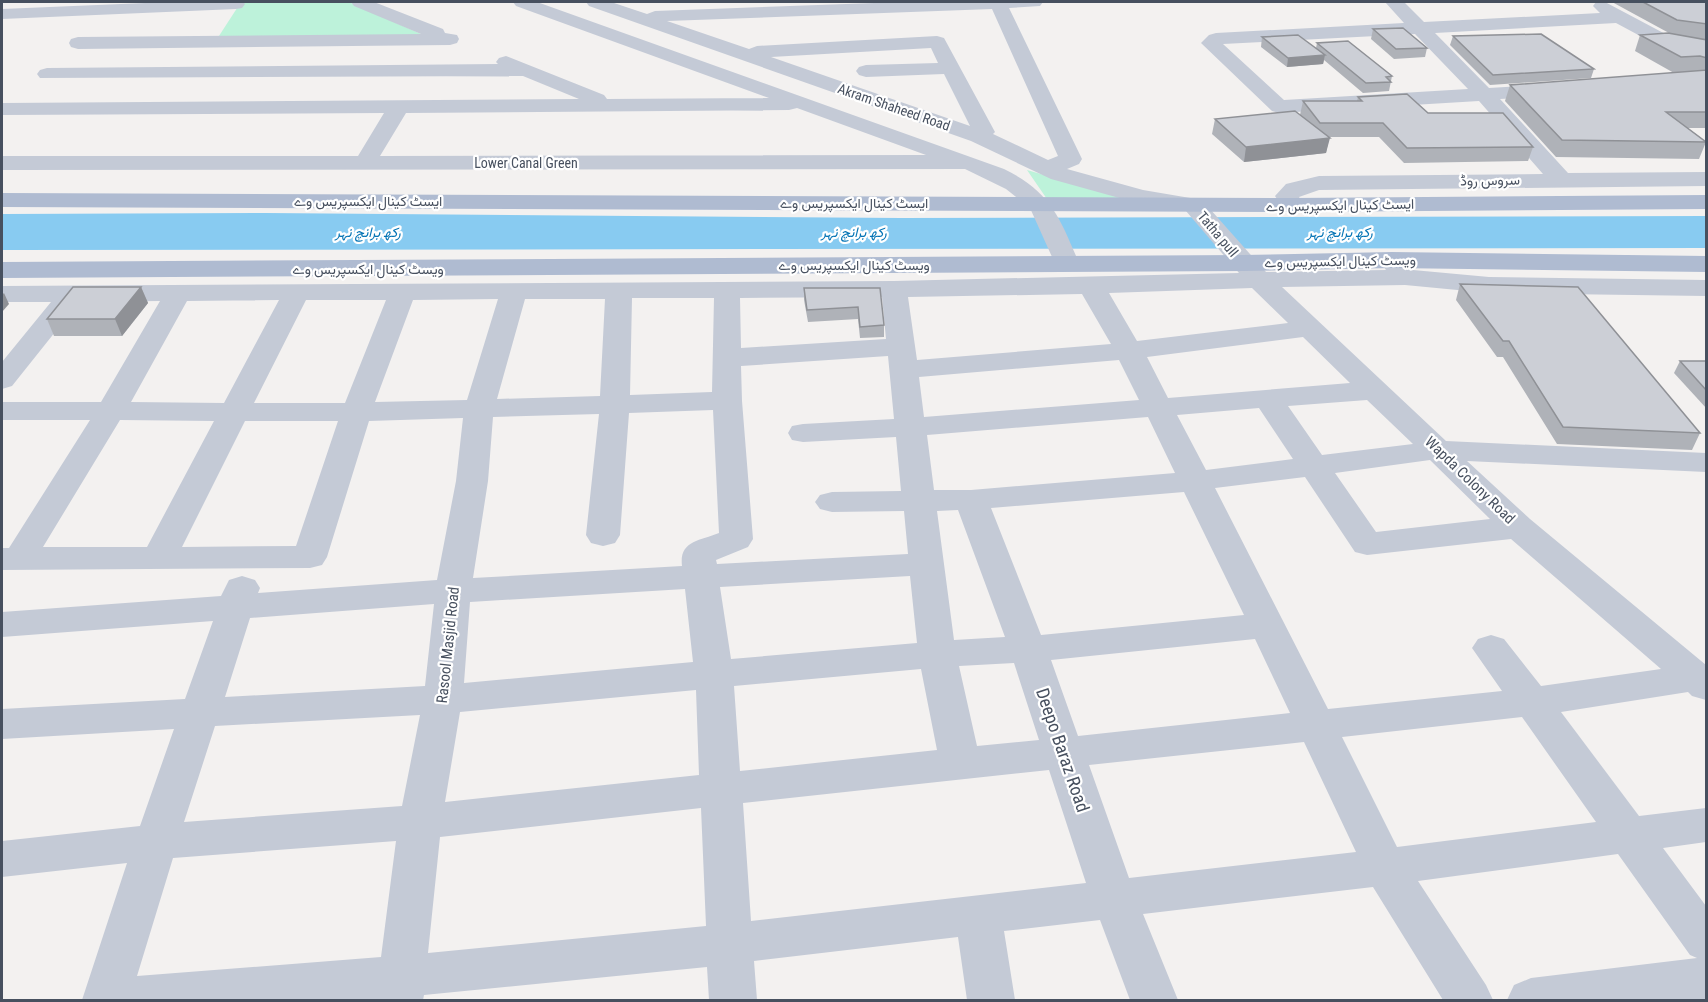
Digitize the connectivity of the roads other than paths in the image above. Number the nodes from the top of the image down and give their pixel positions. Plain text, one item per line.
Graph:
1 (522, 2) edge
2 (595, 2) edge
3 (967, 2) edge
4 (1034, 2) edge
5 (1394, 2) edge
6 (1594, 2) edge
7 (237, 3) edge
8 (371, 3) edge
9 (998, 3) junction
10 (880, 4) edge
11 (104, 7) edge
12 (24, 13) junction
13 (2, 14) edge
14 (638, 17) junction
15 (1620, 17) junction
16 (1421, 28) junction
17 (2, 34) edge
18 (450, 39) junction
19 (210, 41) junction
20 (78, 43) junction
21 (1707, 48) edge
22 (742, 53) junction
23 (703, 66) junction
24 (951, 68) junction
25 (526, 70) junction
26 (866, 71) dead end
27 (47, 74) junction
28 (1566, 89) edge
29 (1485, 94) junction
30 (797, 100) junction
31 (610, 105) junction
32 (399, 106) junction
33 (8, 109) edge
34 (979, 136) junction
35 (1008, 148) junction
36 (968, 162) junction
37 (2, 163) edge
38 (365, 163) junction
39 (916, 164) junction
40 (1047, 169) junction
41 (2, 174) edge
42 (1555, 179) junction
43 (1707, 179) edge
44 (1414, 181) junction
45 (1013, 184) junction
46 (2, 200) edge
47 (1707, 202) edge
48 (882, 203) junction
49 (1432, 204) junction
50 (1571, 204) junction
51 (1292, 205) junction
52 (1042, 209) junction
53 (1197, 209) junction
54 (1707, 264) edge
55 (1246, 265) junction
56 (1073, 268) junction
57 (1399, 268) junction
58 (2, 270) edge
59 (1707, 288) edge
60 (894, 289) junction
61 (297, 291) junction
62 (403, 291) junction
63 (727, 291) junction
64 (514, 292) junction
65 (619, 292) junction
66 (178, 293) junction
67 (2, 294) edge
68 (71, 294) junction
69 (1311, 328) junction
70 (1129, 351) junction
71 (726, 358) junction
72 (901, 358) junction
73 (2, 380) edge
74 (1375, 390) junction
75 (1267, 398) junction
76 (727, 401) junction
77 (615, 405) junction
78 (1155, 406) junction
79 (479, 408) junction
80 (2, 411) edge
81 (111, 411) junction
82 (233, 411) junction
83 (356, 412) junction
84 (912, 427) junction
85 (803, 432) dead end
86 (1438, 450) junction
87 (1707, 462) edge
88 (1314, 466) junction
89 (1194, 481) junction
90 (918, 500) junction
91 (971, 500) junction
92 (832, 502) dead end
93 (1518, 527) junction
94 (603, 535) dead end
95 (252, 558) junction
96 (10, 559) edge
97 (158, 559) junction
98 (925, 564) junction
99 (702, 577) junction
100 (453, 591) junction
101 (236, 606) junction
102 (2, 624) edge
103 (1268, 625) junction
104 (1491, 648) dead end
105 (1028, 649) junction
106 (937, 654) junction
107 (714, 674) junction
108 (1701, 682) edge
109 (443, 699) junction
110 (1532, 702) junction
111 (200, 714) junction
112 (2, 723) edge
113 (1317, 726) junction
114 (1064, 752) junction
115 (960, 764) junction
116 (723, 790) junction
117 (420, 822) junction
118 (1707, 825) edge
119 (1629, 834) junction
120 (156, 842) junction
121 (2, 859) edge
122 (1385, 867) junction
123 (1114, 898) junction
124 (978, 914) junction
125 (1707, 941) edge
126 (731, 944) junction
127 (1707, 978) edge
128 (401, 988) edge
129 (106, 1000) edge
130 (111, 1000) edge
131 (733, 1000) edge
132 (991, 1000) edge
133 (1154, 1000) edge
134 (1469, 1000) edge
135 (1531, 1000) edge

1 - 23 street, Akram Shaheed Road
2 - 14 street, Akram Shaheed Road
3 - 9 street
3 - 10 street
4 - 9 street
5 - 16 street
6 - 15 street
7 - 11 street
7 - 19 street
8 - 18 street
9 - 40 street
10 - 14 street
11 - 12 street
11 - 20 street
12 - 13 street
12 - 17 street
14 - 22 street, Akram Shaheed Road
15 - 16 street
15 - 21 street
16 - 29 street
16 - 29 street
18 - 19 street
18 - 25 street
19 - 20 street
20 - 27 street
22 - 23 street
22 - 24 street
22 - 34 street, Akram Shaheed Road
23 - 30 street, Akram Shaheed Road
24 - 26 street
24 - 34 street
25 - 27 street
25 - 31 street
27 - 33 street
28 - 29 street
29 - 42 street
30 - 31 street
30 - 36 street, Akram Shaheed Road
31 - 32 street
32 - 33 street
32 - 38 street
34 - 35 street, Akram Shaheed Road
35 - 36 street
35 - 40 street, Akram Shaheed Road
36 - 39 street, Lower Canal Green
36 - 45 street, Lower Canal Green
37 - 38 street, Lower Canal Green
38 - 39 street, Lower Canal Green
39 - 41 street
40 - 53 street, Akram Shaheed Road
42 - 43 street, سروس روڈ
42 - 44 street, سروس روڈ
42 - 50 street
44 - 49 street
44 - 51 street, سروس روڈ
45 - 48 main road
45 - 52 street, Lower Canal Green
46 - 48 main road, ایسٹ کینال ایکسپریس وے
47 - 50 main road, ایسٹ کینال ایکسپریس وے
48 - 52 main road, ایسٹ کینال ایکسپریس وے
49 - 50 main road, ایسٹ کینال ایکسپریس وے
49 - 51 main road, ایسٹ کینال ایکسپریس وے
51 - 53 main road, ایسٹ کینال ایکسپریس وے
52 - 53 main road, ایسٹ کینال ایکسپریس وے
52 - 56 street
53 - 55 street, Tatha pull
54 - 57 main road, ویسٹ کینال ایکسپریس وے
55 - 56 street
55 - 57 street
55 - 69 street, Wapda Colony Road
56 - 58 main road, ویسٹ کینال ایکسپریس وے
56 - 60 street
56 - 70 street
57 - 59 street
60 - 63 street
60 - 72 street
61 - 62 street
61 - 66 street
61 - 82 street
62 - 64 street
62 - 83 street
63 - 65 street
63 - 71 street
64 - 65 street
64 - 79 street, Rasool Masjid Road
65 - 77 street
66 - 68 street
66 - 81 street
67 - 68 street
68 - 73 street
69 - 70 street
69 - 74 street, Wapda Colony Road
70 - 72 street
70 - 78 street
71 - 72 street
71 - 76 street
72 - 84 street
74 - 75 street
74 - 86 street, Wapda Colony Road
75 - 78 street
75 - 88 street
76 - 77 street
76 - 99 street
77 - 79 street
77 - 94 street
78 - 84 street
78 - 89 street
79 - 83 street
79 - 100 street, Rasool Masjid Road
80 - 81 street
81 - 82 street
81 - 96 street
82 - 83 street
82 - 97 street
83 - 95 street
84 - 85 street
84 - 90 street
86 - 87 street
86 - 88 street
86 - 93 street, Wapda Colony Road
88 - 89 street
88 - 93 street
89 - 91 street
89 - 103 street
90 - 91 street
90 - 92 street
90 - 98 street
91 - 105 street, Deepo Baraz Road
93 - 108 street, Wapda Colony Road
95 - 97 street
95 - 101 street
96 - 97 street
98 - 99 street
98 - 106 street
99 - 100 street
99 - 107 street
100 - 101 street
100 - 109 street, Rasool Masjid Road
101 - 102 street
101 - 111 street
103 - 105 street
103 - 113 street
104 - 110 street
105 - 106 street
105 - 114 street, Deepo Baraz Road
106 - 107 street
106 - 115 street
107 - 109 street
107 - 116 street
108 - 110 street
109 - 111 street
109 - 117 street, Rasool Masjid Road
110 - 113 street
110 - 119 street
111 - 112 street
111 - 120 street
113 - 114 street
113 - 122 street
114 - 115 street
114 - 123 street, Deepo Baraz Road
115 - 116 street
116 - 117 street
116 - 126 street
117 - 120 street
117 - 128 street, Rasool Masjid Road
118 - 119 street
119 - 122 street
119 - 125 street
120 - 121 street
120 - 129 street
122 - 123 street
122 - 134 street
123 - 124 street
123 - 133 street, Deepo Baraz Road
124 - 126 street
124 - 132 street
126 - 128 street
126 - 131 street
127 - 135 street
128 - 130 street

